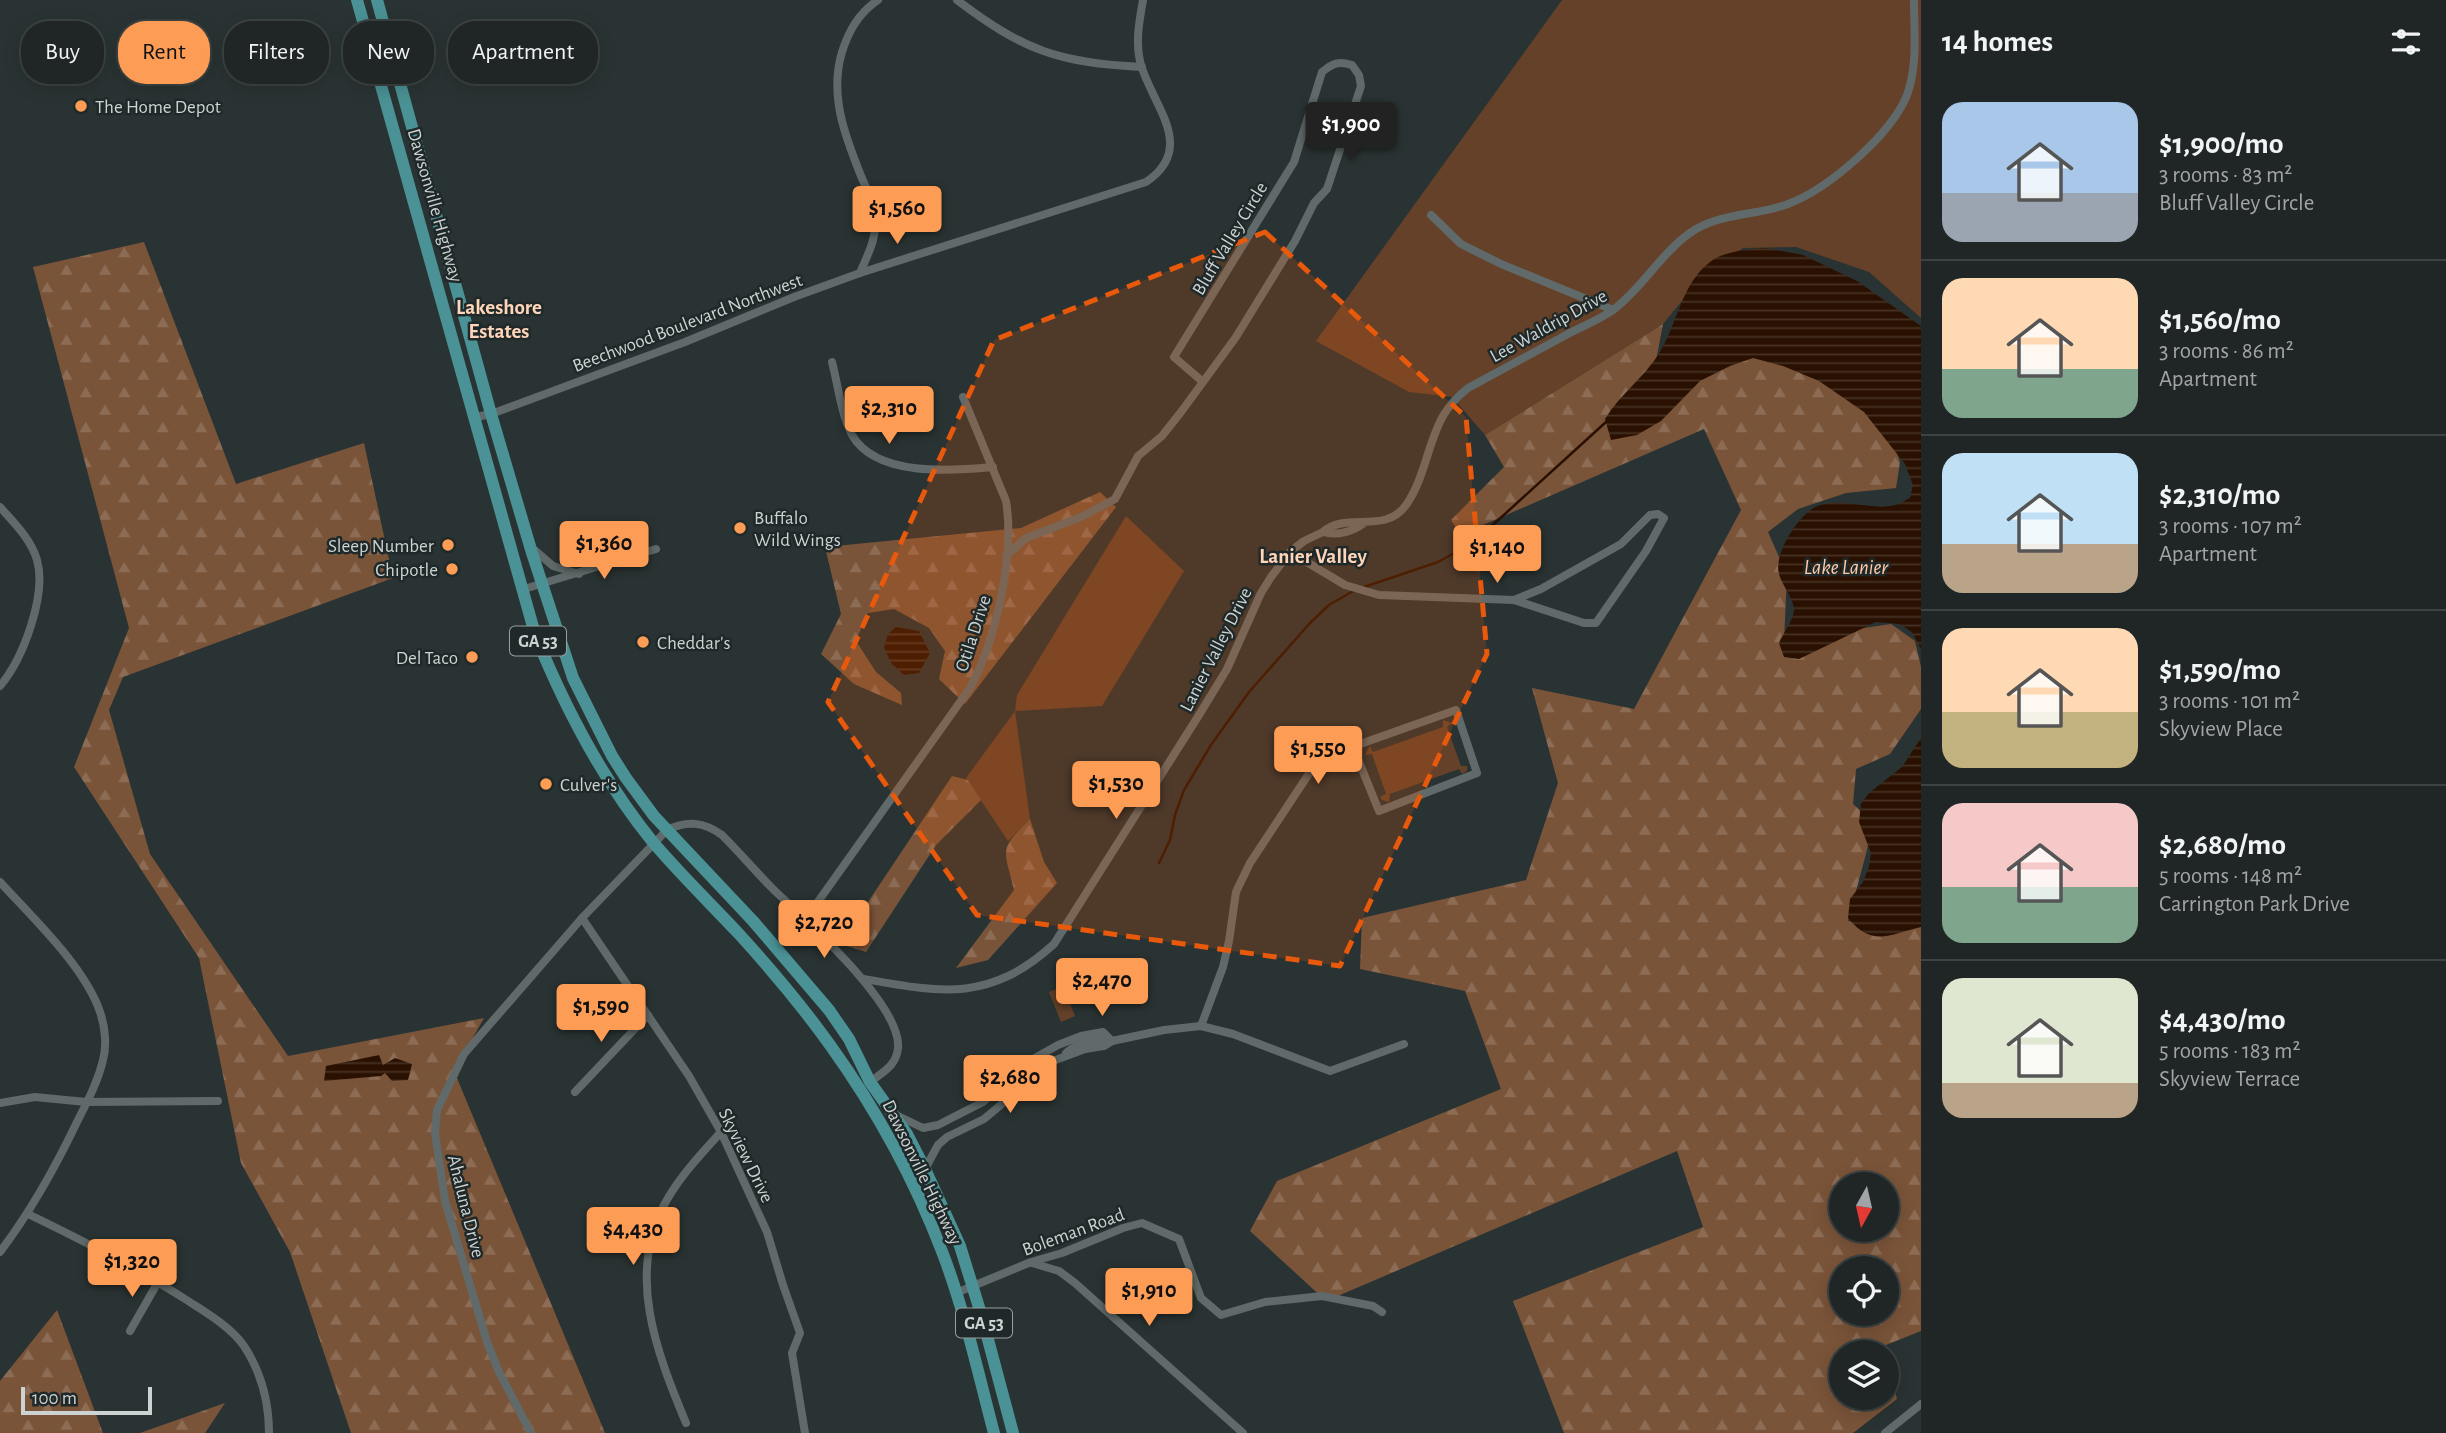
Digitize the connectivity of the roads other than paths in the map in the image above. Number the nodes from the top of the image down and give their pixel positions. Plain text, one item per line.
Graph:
1 (357, 0) edge
2 (377, 0) edge
3 (878, 0) edge
4 (957, 0) edge
5 (1143, 0) edge
6 (1914, 0) edge
7 (1142, 67) junction
8 (1431, 215) dead end
9 (443, 237) junction
10 (425, 242) junction
11 (860, 273) junction
12 (1613, 310) junction
13 (832, 362) dead end
14 (1203, 382) junction
15 (963, 397) dead end
16 (491, 414) junction
17 (476, 417) junction
18 (993, 467) junction
19 (0, 507) edge
20 (529, 544) junction
21 (656, 549) dead end
22 (1290, 552) junction
23 (1006, 556) junction
24 (579, 573) junction
25 (542, 586) junction
26 (524, 589) junction
27 (1514, 600) junction
28 (0, 685) edge
29 (1353, 747) junction
30 (667, 831) junction
31 (654, 843) junction
32 (0, 882) edge
33 (582, 918) junction
34 (805, 920) junction
35 (864, 979) junction
36 (648, 1014) junction
37 (1201, 1026) junction
38 (1112, 1041) junction
39 (1083, 1043) junction
40 (1404, 1044) dead end
41 (1041, 1054) junction
42 (1049, 1064) junction
43 (866, 1086) junction
44 (575, 1092) dead end
45 (218, 1101) dead end
46 (86, 1102) junction
47 (0, 1103) edge
48 (893, 1114) junction
49 (959, 1115) junction
50 (966, 1128) junction
51 (721, 1132) junction
52 (925, 1169) junction
53 (28, 1214) junction
54 (0, 1252) edge
55 (1031, 1262) junction
56 (158, 1282) junction
57 (973, 1285) junction
58 (956, 1293) junction
59 (1382, 1312) dead end
60 (130, 1331) dead end
61 (1921, 1404) edge
62 (686, 1423) dead end
63 (269, 1433) edge
64 (531, 1433) edge
65 (805, 1433) edge
66 (994, 1433) edge
67 (1013, 1433) edge
68 (1243, 1433) edge
69 (1885, 1433) edge

1 - 10 main road, Dawsonville Highway / GA 53
2 - 9 main road, Dawsonville Highway / GA 53
3 - 11 street
4 - 7 street
5 - 7 street, Beechwood Boulevard Northwest
6 - 12 street, Lee Waldrip Drive
7 - 11 street, Beechwood Boulevard Northwest
8 - 12 street
9 - 10 main road
9 - 16 main road, Dawsonville Highway / GA 53
10 - 17 main road, Dawsonville Highway / GA 53
11 - 16 street, Beechwood Boulevard Northwest
12 - 22 street, Lee Waldrip Drive
13 - 18 street
14 - 14 street, Bluff Valley Circle
14 - 23 street, Bluff Valley Circle
15 - 18 street, Otila Drive
16 - 17 street, Beechwood Boulevard Northwest
16 - 20 main road, Dawsonville Highway / GA 53
17 - 26 main road, Dawsonville Highway / GA 53
18 - 23 street, Otila Drive
19 - 28 street
20 - 24 street
20 - 25 main road, Dawsonville Highway / GA 53
21 - 24 street
22 - 27 street
22 - 35 street, Lanier Valley Drive
23 - 34 street, Otila Drive
24 - 25 street
25 - 26 street
25 - 30 main road, Dawsonville Highway / GA 53
26 - 31 main road, Dawsonville Highway / GA 53
27 - 27 street
29 - 29 street
29 - 37 street
30 - 31 street, Ahaluna Drive
30 - 34 street, Dawsonville Highway
30 - 43 main road, Dawsonville Highway / GA 53
31 - 33 street, Ahaluna Drive
31 - 43 main road, GA 53
32 - 46 street
33 - 36 street, Skyview Drive
33 - 64 street, Ahaluna Drive
34 - 35 street, Dawsonville Highway
35 - 43 street, Dawsonville Highway
36 - 44 street
36 - 51 street, Skyview Drive
37 - 38 street
37 - 40 street
38 - 39 street
38 - 39 street
39 - 41 street
39 - 42 street
41 - 42 street
41 - 49 street
42 - 50 street
43 - 48 main road, Dawsonville Highway / GA 53
43 - 58 main road, Dawsonville Highway / GA 53
45 - 46 street
46 - 47 street
46 - 53 street
48 - 49 street
48 - 52 main road, Dawsonville Highway / GA 53
49 - 50 street
50 - 52 street
51 - 62 street
51 - 65 street, Skyview Drive
52 - 57 main road, Dawsonville Highway / GA 53
53 - 54 street
53 - 56 street
55 - 57 street, Boleman Road
55 - 59 street, Boleman Road
55 - 68 street
56 - 60 street
56 - 63 street
57 - 58 street, Boleman Road
57 - 67 main road, Dawsonville Highway / GA 53
58 - 66 main road, Dawsonville Highway / GA 53
61 - 69 street

